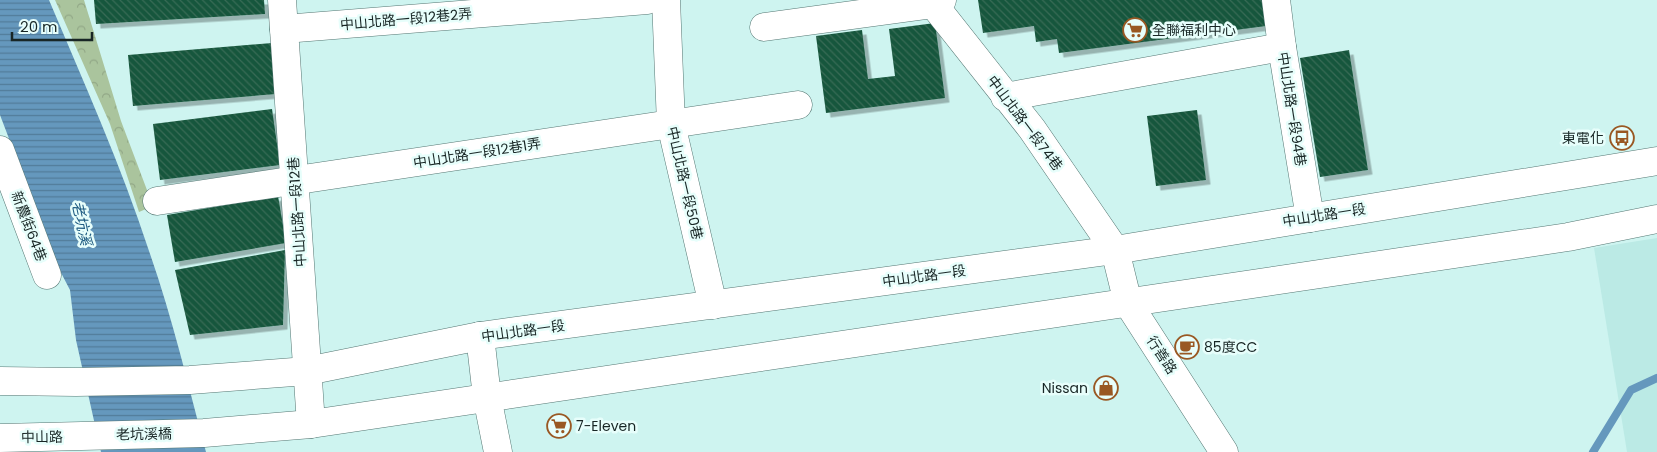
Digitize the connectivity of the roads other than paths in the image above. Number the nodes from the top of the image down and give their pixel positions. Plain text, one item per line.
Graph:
1 (282, 0) edge
2 (647, 0) edge
3 (666, 0) edge
4 (1276, 0) edge
5 (935, 1) edge
6 (764, 27) dead end
7 (284, 29) junction
8 (1282, 47) junction
9 (1005, 97) junction
10 (798, 105) dead end
11 (670, 124) junction
12 (0, 150) edge
13 (1657, 161) edge
14 (294, 180) junction
15 (157, 201) dead end
16 (1310, 218) junction
17 (1657, 219) edge
18 (1115, 250) junction
19 (47, 275) dead end
20 (1128, 303) junction
21 (712, 305) junction
22 (480, 336) junction
23 (308, 371) junction
24 (0, 382) edge
25 (487, 397) junction
26 (311, 424) junction
27 (0, 438) edge
28 (82, 441) edge
29 (498, 452) edge
30 (1224, 452) edge

1 - 7 main road, 中山北路一段12巷
2 - 7 main road, 中山北路一段12巷2弄
3 - 11 main road, 中山北路一段50巷
4 - 8 main road, 中山北路一段94巷
5 - 6 main road
5 - 9 main road, 中山北路一段74巷
7 - 14 main road, 中山北路一段12巷
8 - 9 main road
8 - 16 main road, 中山北路一段94巷
9 - 18 main road, 中山北路一段74巷
10 - 11 main road, 中山北路一段12巷1弄
11 - 14 main road, 中山北路一段12巷1弄
11 - 21 main road, 中山北路一段50巷
12 - 19 main road, 新農街64巷
13 - 16 main road, 中山北路一段
14 - 15 main road, 中山北路一段12巷1弄
14 - 23 main road, 中山北路一段12巷
16 - 18 main road, 中山北路一段
17 - 20 main road
18 - 20 main road, 行善路
18 - 21 main road, 中山北路一段
20 - 25 main road
20 - 30 main road, 行善路
21 - 22 main road, 中山北路一段
22 - 23 main road, 中山北路一段
22 - 25 main road
23 - 24 main road, 中山北路一段
23 - 26 main road, 中山北路一段12巷
25 - 26 main road
25 - 29 main road
26 - 28 main road, 老坑溪橋
27 - 28 main road, 中山路

